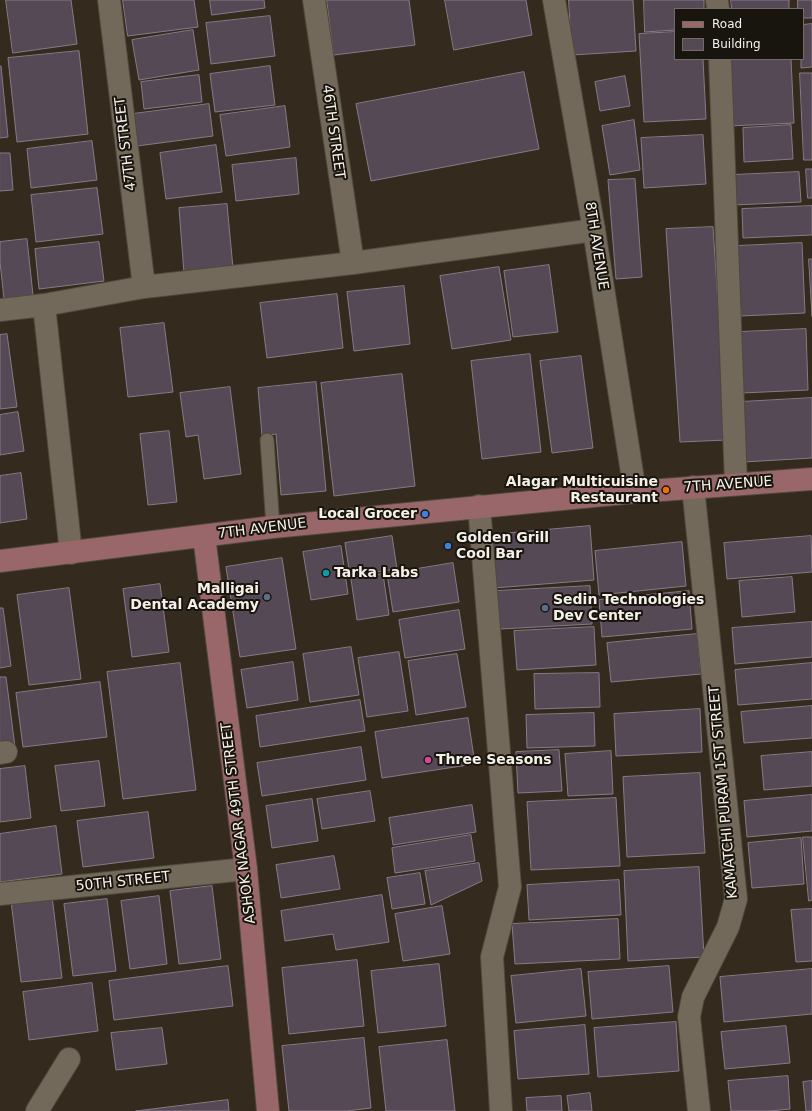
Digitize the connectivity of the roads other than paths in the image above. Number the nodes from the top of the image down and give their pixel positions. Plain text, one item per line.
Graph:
1 (109, 0) edge
2 (314, 0) edge
3 (554, 0) edge
4 (720, 60) edge
5 (594, 230) junction
6 (353, 263) junction
7 (144, 287) junction
8 (44, 305) junction
9 (0, 310) edge
10 (267, 440) dead end
11 (812, 479) edge
12 (736, 484) junction
13 (693, 487) junction
14 (635, 492) junction
15 (479, 506) junction
16 (273, 527) junction
17 (204, 536) junction
18 (71, 553) junction
19 (0, 561) edge
20 (246, 869) junction
21 (0, 894) edge
22 (69, 1059) dead end
23 (37, 1111) edge
24 (268, 1111) edge
25 (501, 1111) edge
26 (699, 1111) edge

1 - 7 street, 47TH STREET
2 - 6 street, 46TH STREET
3 - 5 street, 8TH AVENUE
4 - 12 street
5 - 6 street
5 - 14 street, 8TH AVENUE
6 - 7 street
7 - 8 street
8 - 9 street
8 - 18 street
10 - 16 lane
11 - 12 main road, 7TH AVENUE
12 - 13 main road, 7TH AVENUE
13 - 14 main road, 7TH AVENUE
13 - 26 street, KAMATCHI PURAM 1ST STREET
14 - 15 main road, 7TH AVENUE
15 - 16 main road, 7TH AVENUE
15 - 25 street
16 - 17 main road, 7TH AVENUE
17 - 18 main road, 7TH AVENUE
17 - 20 main road, ASHOK NAGAR 49TH STREET
18 - 19 main road, 7TH AVENUE
20 - 21 street, 50TH STREET
20 - 24 main road, ASHOK NAGAR 49TH STREET
22 - 23 street

